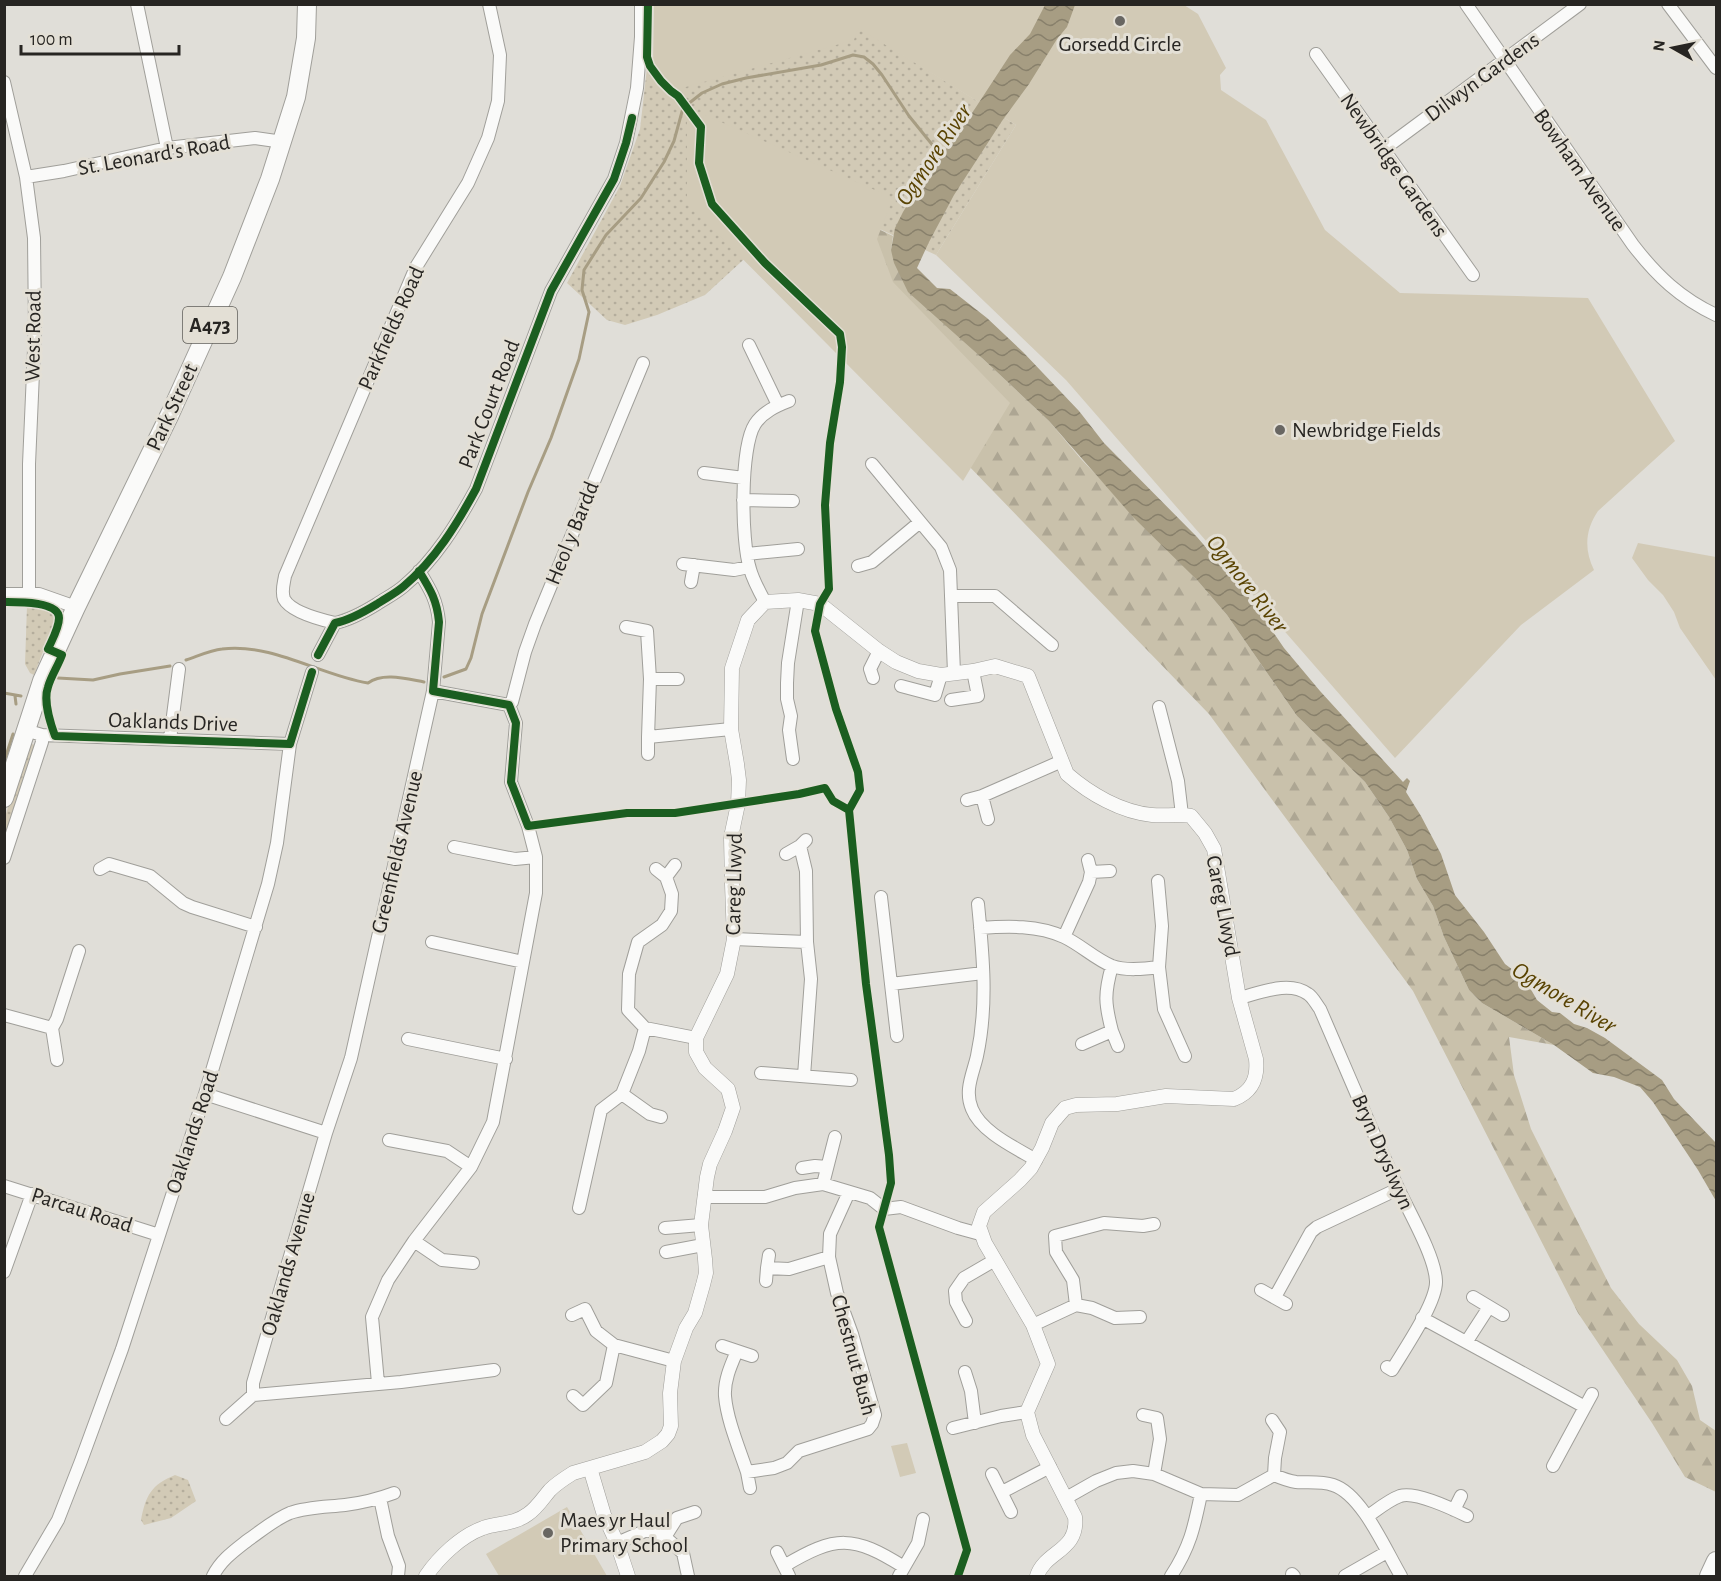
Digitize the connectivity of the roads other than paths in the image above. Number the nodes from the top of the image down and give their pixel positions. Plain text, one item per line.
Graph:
1 (137, 4) edge
2 (307, 4) edge
3 (489, 4) edge
4 (641, 4) edge
5 (1466, 4) edge
6 (1580, 4) edge
7 (1668, 4) edge
8 (1316, 54) dead end
9 (1504, 60) junction
10 (1716, 68) edge
11 (5, 87) edge
12 (283, 142) junction
13 (167, 148) junction
14 (1383, 149) junction
15 (26, 177) junction
16 (1473, 275) dead end
17 (1716, 315) edge
18 (749, 345) dead end
19 (643, 363) dead end
20 (872, 464) dead end
21 (704, 473) dead end
22 (744, 478) junction
23 (775, 487) dead end
24 (743, 500) junction
25 (775, 500) junction
26 (793, 501) dead end
27 (920, 522) junction
28 (798, 549) dead end
29 (747, 554) junction
30 (858, 566) dead end
31 (749, 567) junction
32 (419, 571) junction
33 (691, 582) dead end
34 (29, 593) junction
35 (4, 594) edge
36 (952, 596) junction
37 (798, 600) junction
38 (765, 602) junction
39 (76, 607) junction
40 (335, 623) junction
41 (626, 627) dead end
42 (1052, 645) dead end
43 (879, 651) junction
44 (318, 655) dead end
45 (179, 669) dead end
46 (973, 671) junction
47 (312, 672) dead end
48 (948, 674) junction
49 (873, 678) dead end
50 (650, 679) junction
51 (678, 679) dead end
52 (901, 686) dead end
53 (433, 691) junction
54 (951, 700) dead end
55 (509, 705) junction
56 (1159, 707) dead end
57 (731, 729) junction
58 (33, 733) junction
59 (648, 737) junction
60 (170, 739) junction
61 (290, 744) junction
62 (648, 754) dead end
63 (793, 759) dead end
64 (1062, 760) junction
65 (982, 796) junction
66 (4, 798) edge
67 (967, 800) dead end
68 (1182, 815) junction
69 (988, 819) dead end
70 (454, 847) dead end
71 (786, 854) dead end
72 (536, 857) junction
73 (4, 858) edge
74 (104, 862) dead end
75 (675, 865) dead end
76 (1110, 871) dead end
77 (1158, 881) dead end
78 (881, 897) dead end
79 (978, 904) dead end
80 (256, 927) junction
81 (980, 928) junction
82 (1064, 937) junction
83 (734, 939) junction
84 (432, 942) dead end
85 (807, 942) junction
86 (79, 951) dead end
87 (523, 962) junction
88 (1112, 966) junction
89 (1159, 967) junction
90 (983, 973) junction
91 (891, 984) junction
92 (1239, 998) junction
93 (4, 1014) edge
94 (52, 1028) junction
95 (645, 1028) junction
96 (1112, 1032) junction
97 (897, 1036) dead end
98 (696, 1038) junction
99 (408, 1039) dead end
100 (1082, 1044) dead end
101 (1118, 1046) dead end
102 (1185, 1056) dead end
103 (506, 1059) junction
104 (57, 1060) dead end
105 (761, 1072) dead end
106 (804, 1076) junction
107 (850, 1080) dead end
108 (205, 1094) junction
109 (622, 1094) junction
110 (661, 1117) dead end
111 (326, 1133) junction
112 (835, 1137) dead end
113 (388, 1140) dead end
114 (1036, 1160) junction
115 (471, 1167) junction
116 (802, 1167) dead end
117 (827, 1167) junction
118 (823, 1184) junction
119 (4, 1186) edge
120 (1398, 1189) junction
121 (849, 1192) junction
122 (32, 1194) junction
123 (704, 1197) junction
124 (579, 1208) dead end
125 (1154, 1224) dead end
126 (702, 1225) junction
127 (665, 1228) dead end
128 (980, 1234) junction
129 (159, 1235) junction
130 (414, 1241) junction
131 (703, 1245) junction
132 (666, 1252) dead end
133 (769, 1254) dead end
134 (829, 1257) junction
135 (995, 1260) junction
136 (472, 1263) dead end
137 (767, 1268) junction
138 (4, 1272) edge
139 (766, 1281) dead end
140 (1261, 1290) dead end
141 (1275, 1297) junction
142 (1473, 1297) dead end
143 (1286, 1304) dead end
144 (1076, 1305) junction
145 (1489, 1306) junction
146 (1503, 1315) dead end
147 (572, 1316) dead end
148 (1140, 1317) dead end
149 (1422, 1318) junction
150 (966, 1321) dead end
151 (1033, 1325) junction
152 (1467, 1341) junction
153 (614, 1345) junction
154 (722, 1346) dead end
155 (737, 1351) junction
156 (752, 1356) dead end
157 (674, 1360) junction
158 (494, 1370) dead end
159 (1393, 1370) dead end
160 (965, 1372) dead end
161 (378, 1383) junction
162 (1592, 1394) dead end
163 (253, 1395) junction
164 (573, 1396) dead end
165 (1585, 1407) junction
166 (1027, 1412) junction
167 (1143, 1415) dead end
168 (226, 1419) dead end
169 (1272, 1420) dead end
170 (975, 1423) junction
171 (953, 1428) dead end
172 (1552, 1466) dead end
173 (1050, 1467) junction
174 (590, 1468) junction
175 (747, 1472) junction
176 (992, 1474) dead end
177 (1154, 1474) junction
178 (1274, 1475) junction
179 (750, 1488) dead end
180 (1002, 1492) junction
181 (394, 1493) dead end
182 (1201, 1494) junction
183 (1461, 1496) dead end
184 (380, 1498) junction
185 (1066, 1498) junction
186 (1454, 1510) junction
187 (695, 1512) dead end
188 (1011, 1512) dead end
189 (1368, 1515) junction
190 (1467, 1516) dead end
191 (923, 1519) dead end
192 (665, 1537) junction
193 (617, 1543) junction
194 (777, 1552) dead end
195 (1388, 1552) junction
196 (1716, 1561) edge
197 (786, 1571) edge
198 (902, 1572) edge
199 (25, 1576) edge
200 (213, 1576) edge
201 (398, 1576) edge
202 (426, 1576) edge
203 (628, 1576) edge
204 (688, 1576) edge
205 (1037, 1576) edge
206 (1171, 1576) edge
207 (1345, 1576) edge
208 (1401, 1576) edge
209 (1709, 1576) edge

1 - 13 street
2 - 12 main road, Park Street / A473
3 - 40 street, Parkfields Road
4 - 32 street, Park Court Road
5 - 9 street, Bowham Avenue
6 - 9 street, Dilwyn Gardens
7 - 10 street
8 - 14 street, Newbridge Gardens
9 - 14 street, Dilwyn Gardens
9 - 17 street, Bowham Avenue
11 - 15 street, West Road
12 - 13 street, St. Leonard's Road
12 - 39 main road, Park Street / A473
13 - 15 street, St. Leonard's Road
14 - 16 street, Newbridge Gardens
15 - 34 street, West Road
18 - 22 street
19 - 55 street, Heol y Bardd
20 - 27 street
21 - 22 street
22 - 24 street
23 - 25 street
24 - 25 street
24 - 29 street
25 - 26 street
27 - 30 street
27 - 36 street
28 - 29 street
29 - 31 street
31 - 33 street
31 - 38 street
32 - 40 street, Park Court Road
32 - 53 street, Greenfields Avenue
34 - 35 street
34 - 39 street
36 - 42 street
36 - 48 street
37 - 38 street
37 - 43 street
37 - 63 street
38 - 57 street, Careg Llwyd
39 - 58 main road, Park Street / A473
40 - 44 street
41 - 50 street
43 - 48 street
43 - 49 street
45 - 60 street
46 - 48 street
46 - 54 street
46 - 64 street
47 - 61 street, Oaklands Road
48 - 52 street
50 - 51 street
50 - 59 street
53 - 55 street
53 - 111 street, Greenfields Avenue
55 - 72 street
56 - 68 street
57 - 59 street
57 - 83 street, Careg Llwyd
58 - 60 street, Oaklands Drive
58 - 66 main road, A473
58 - 73 street
59 - 62 street
60 - 61 street, Oaklands Drive
61 - 80 street, Oaklands Road
64 - 65 street
64 - 68 street
65 - 67 street
65 - 69 street
68 - 92 street, Careg Llwyd
70 - 72 street
71 - 85 street
72 - 87 street
74 - 80 street
75 - 95 street
76 - 82 street
77 - 89 street
78 - 91 street
79 - 81 street
80 - 108 street, Oaklands Road
81 - 82 street
81 - 90 street
82 - 88 street
83 - 85 street
83 - 98 street, Careg Llwyd
84 - 87 street
85 - 106 street
86 - 94 street
87 - 103 street
88 - 89 street
88 - 96 street
89 - 102 street
90 - 91 street
90 - 114 street
91 - 97 street
92 - 114 street, Careg Llwyd
92 - 120 street, Bryn Dryslwyn
93 - 94 street
94 - 104 street
95 - 98 street
95 - 109 street
96 - 100 street
96 - 101 street
98 - 123 street
99 - 103 street
103 - 115 street
105 - 106 street
106 - 107 street
108 - 111 street
108 - 129 street, Oaklands Road
109 - 110 street
109 - 124 street
111 - 163 street, Oaklands Avenue
112 - 117 street
113 - 115 street
114 - 128 street, Careg Llwyd
115 - 130 street
116 - 117 street
117 - 118 street
118 - 121 street
118 - 123 street
119 - 122 street, Parcau Road
120 - 141 street
120 - 149 street, Bryn Dryslwyn
121 - 128 street
121 - 134 street, Chestnut Bush
122 - 129 street, Parcau Road
122 - 138 street
123 - 126 street
125 - 144 street
126 - 127 street
126 - 131 street
128 - 135 street
129 - 199 street, Oaklands Road
130 - 136 street
130 - 161 street
131 - 132 street
131 - 157 street
133 - 137 street
134 - 137 street
134 - 175 street, Chestnut Bush
135 - 150 street
135 - 151 street
137 - 139 street
140 - 141 street
141 - 143 street
142 - 145 street
144 - 148 street
144 - 151 street
145 - 146 street
145 - 152 street
147 - 153 street
149 - 152 street
149 - 159 street, Bryn Dryslwyn
151 - 166 street
152 - 165 street
153 - 157 street
153 - 164 street
154 - 155 street
155 - 156 street
155 - 175 street
157 - 174 street
158 - 161 street
160 - 170 street
161 - 163 street
162 - 165 street
163 - 168 street
165 - 172 street
166 - 170 street
166 - 173 street
167 - 177 street
169 - 178 street
170 - 171 street
173 - 180 street
173 - 185 street
174 - 193 street
174 - 202 street
175 - 179 street
176 - 180 street
177 - 182 street
177 - 185 street
178 - 182 street
178 - 189 street
180 - 188 street
181 - 184 street
182 - 206 street
183 - 186 street
184 - 200 street
184 - 201 street
185 - 205 street
186 - 189 street
186 - 190 street
187 - 192 street
189 - 195 street
191 - 198 street
192 - 193 street
192 - 204 street
193 - 203 street
194 - 197 street
195 - 207 street
195 - 208 street
196 - 209 main road
197 - 198 street

